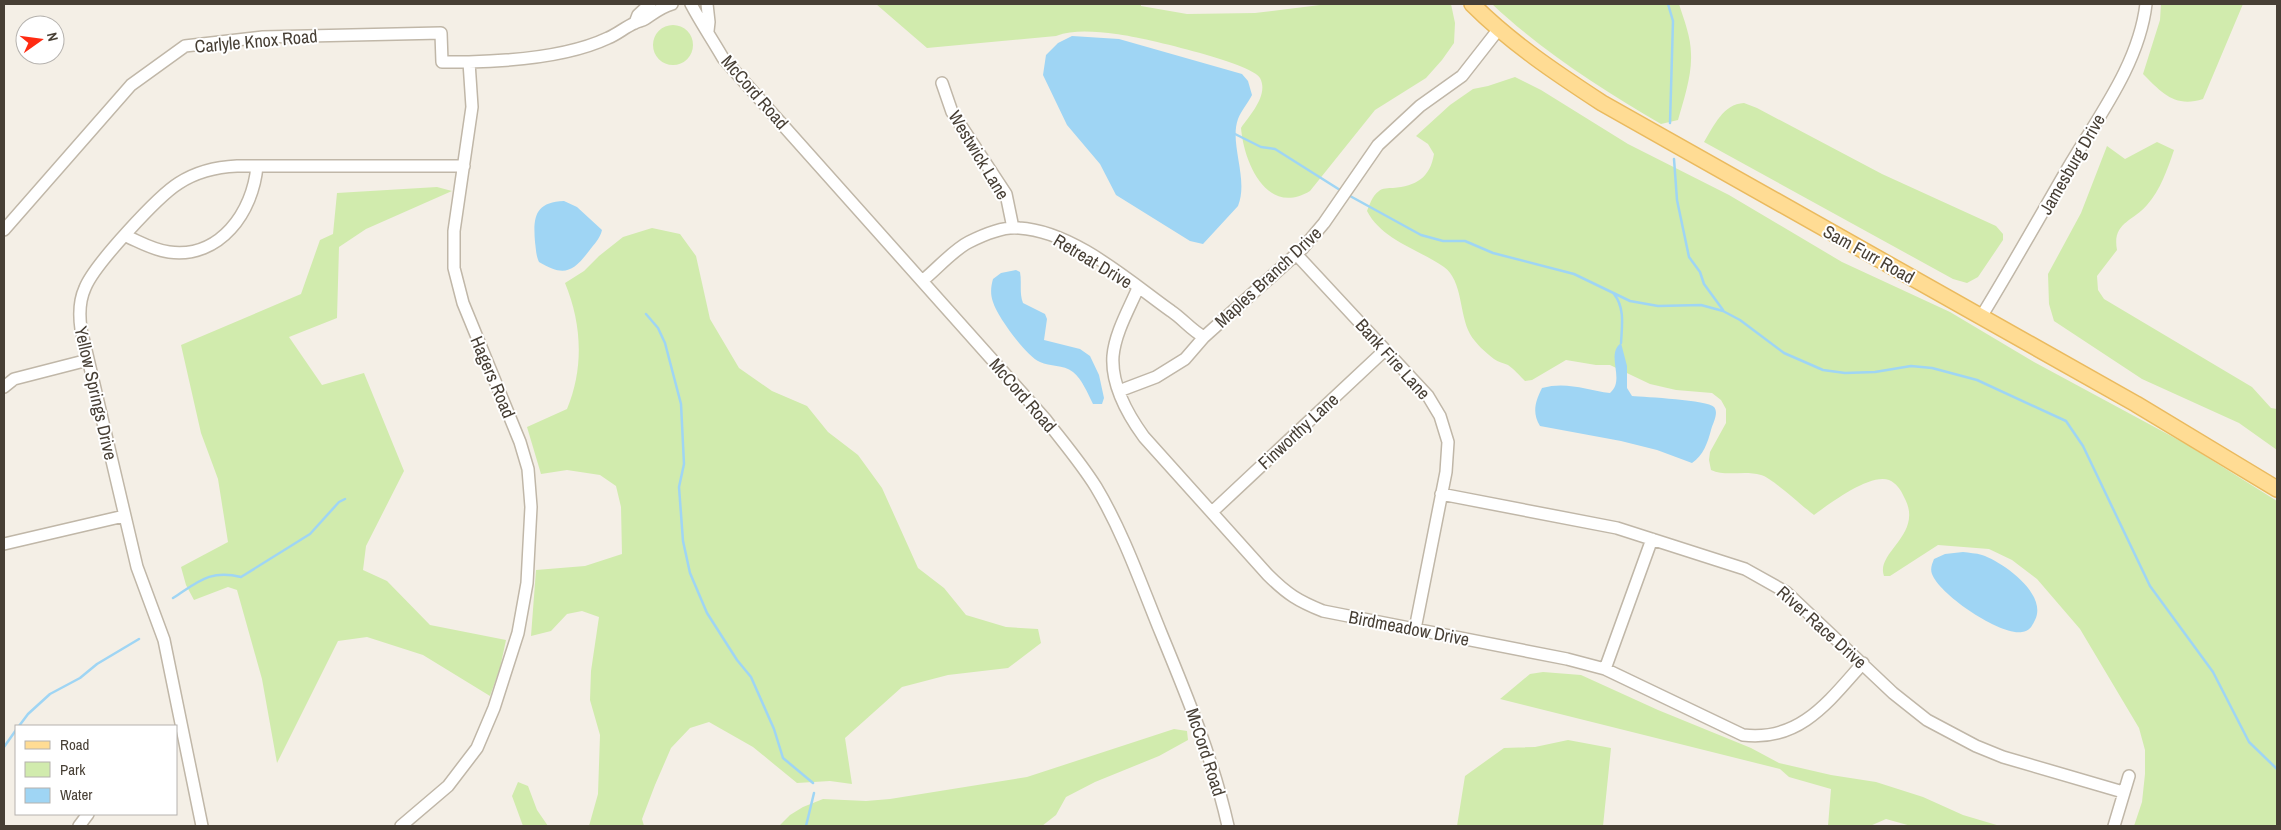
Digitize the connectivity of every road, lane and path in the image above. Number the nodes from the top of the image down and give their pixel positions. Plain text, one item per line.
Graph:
1 (650, 4) edge
2 (672, 4) edge
3 (691, 4) edge
4 (707, 4) edge
5 (1472, 4) edge
6 (2146, 4) edge
7 (634, 23) junction
8 (1498, 30) junction
9 (708, 31) junction
10 (469, 62) junction
11 (942, 83) dead end
12 (257, 166) junction
13 (464, 166) junction
14 (1013, 228) junction
15 (4, 230) edge
16 (126, 236) junction
17 (1296, 254) junction
18 (922, 281) junction
19 (1138, 288) junction
20 (1981, 317) junction
21 (1204, 337) junction
22 (1386, 350) junction
23 (88, 360) junction
24 (4, 387) edge
25 (1119, 391) junction
26 (2277, 489) edge
27 (1441, 494) junction
28 (1212, 512) junction
29 (124, 516) junction
30 (1652, 539) junction
31 (4, 544) edge
32 (1415, 629) junction
33 (1863, 663) junction
34 (1605, 669) junction
35 (177, 725) edge
36 (180, 743) edge
37 (2129, 776) dead end
38 (2123, 792) junction
39 (87, 815) edge
40 (79, 826) edge
41 (202, 826) edge
42 (401, 826) edge
43 (1228, 826) edge
44 (2114, 826) edge

1 - 7 street
2 - 7 street
3 - 9 street, McCord Road
4 - 9 street, McCord Road
5 - 8 main road, Sam Furr Road
6 - 20 street, Jamesburg Drive
7 - 10 street
8 - 17 street, Maples Branch Drive
8 - 20 main road, Sam Furr Road
9 - 18 street, McCord Road
10 - 13 street, Hagers Road
10 - 15 street, Carlyle Knox Road
11 - 14 street, Westwick Lane
12 - 13 street, Yellow Springs Drive
12 - 16 street, Yellow Springs Drive
12 - 16 street
13 - 42 street, Hagers Road
14 - 18 street, Retreat Drive
14 - 19 street, Retreat Drive
16 - 23 street, Yellow Springs Drive
17 - 21 street, Maples Branch Drive
17 - 22 street, Bank Fire Lane
18 - 43 street, McCord Road
19 - 21 street, Retreat Drive
19 - 25 street, Birdmeadow Drive
20 - 26 main road, Sam Furr Road
21 - 25 street, Maples Branch Drive
22 - 27 street, Bank Fire Lane
22 - 28 street, Finworthy Lane
23 - 24 street
23 - 29 street, Yellow Springs Drive
25 - 28 street, Birdmeadow Drive
27 - 30 street, River Race Drive
27 - 32 street, Bank Fire Lane
28 - 32 street, Birdmeadow Drive
29 - 31 street
29 - 35 street, Yellow Springs Drive
30 - 33 street, River Race Drive
30 - 34 street
32 - 34 street, Birdmeadow Drive
33 - 34 street, Birdmeadow Drive
33 - 38 street, River Race Drive
36 - 41 street, Yellow Springs Drive
37 - 38 street
38 - 44 street
39 - 40 street

